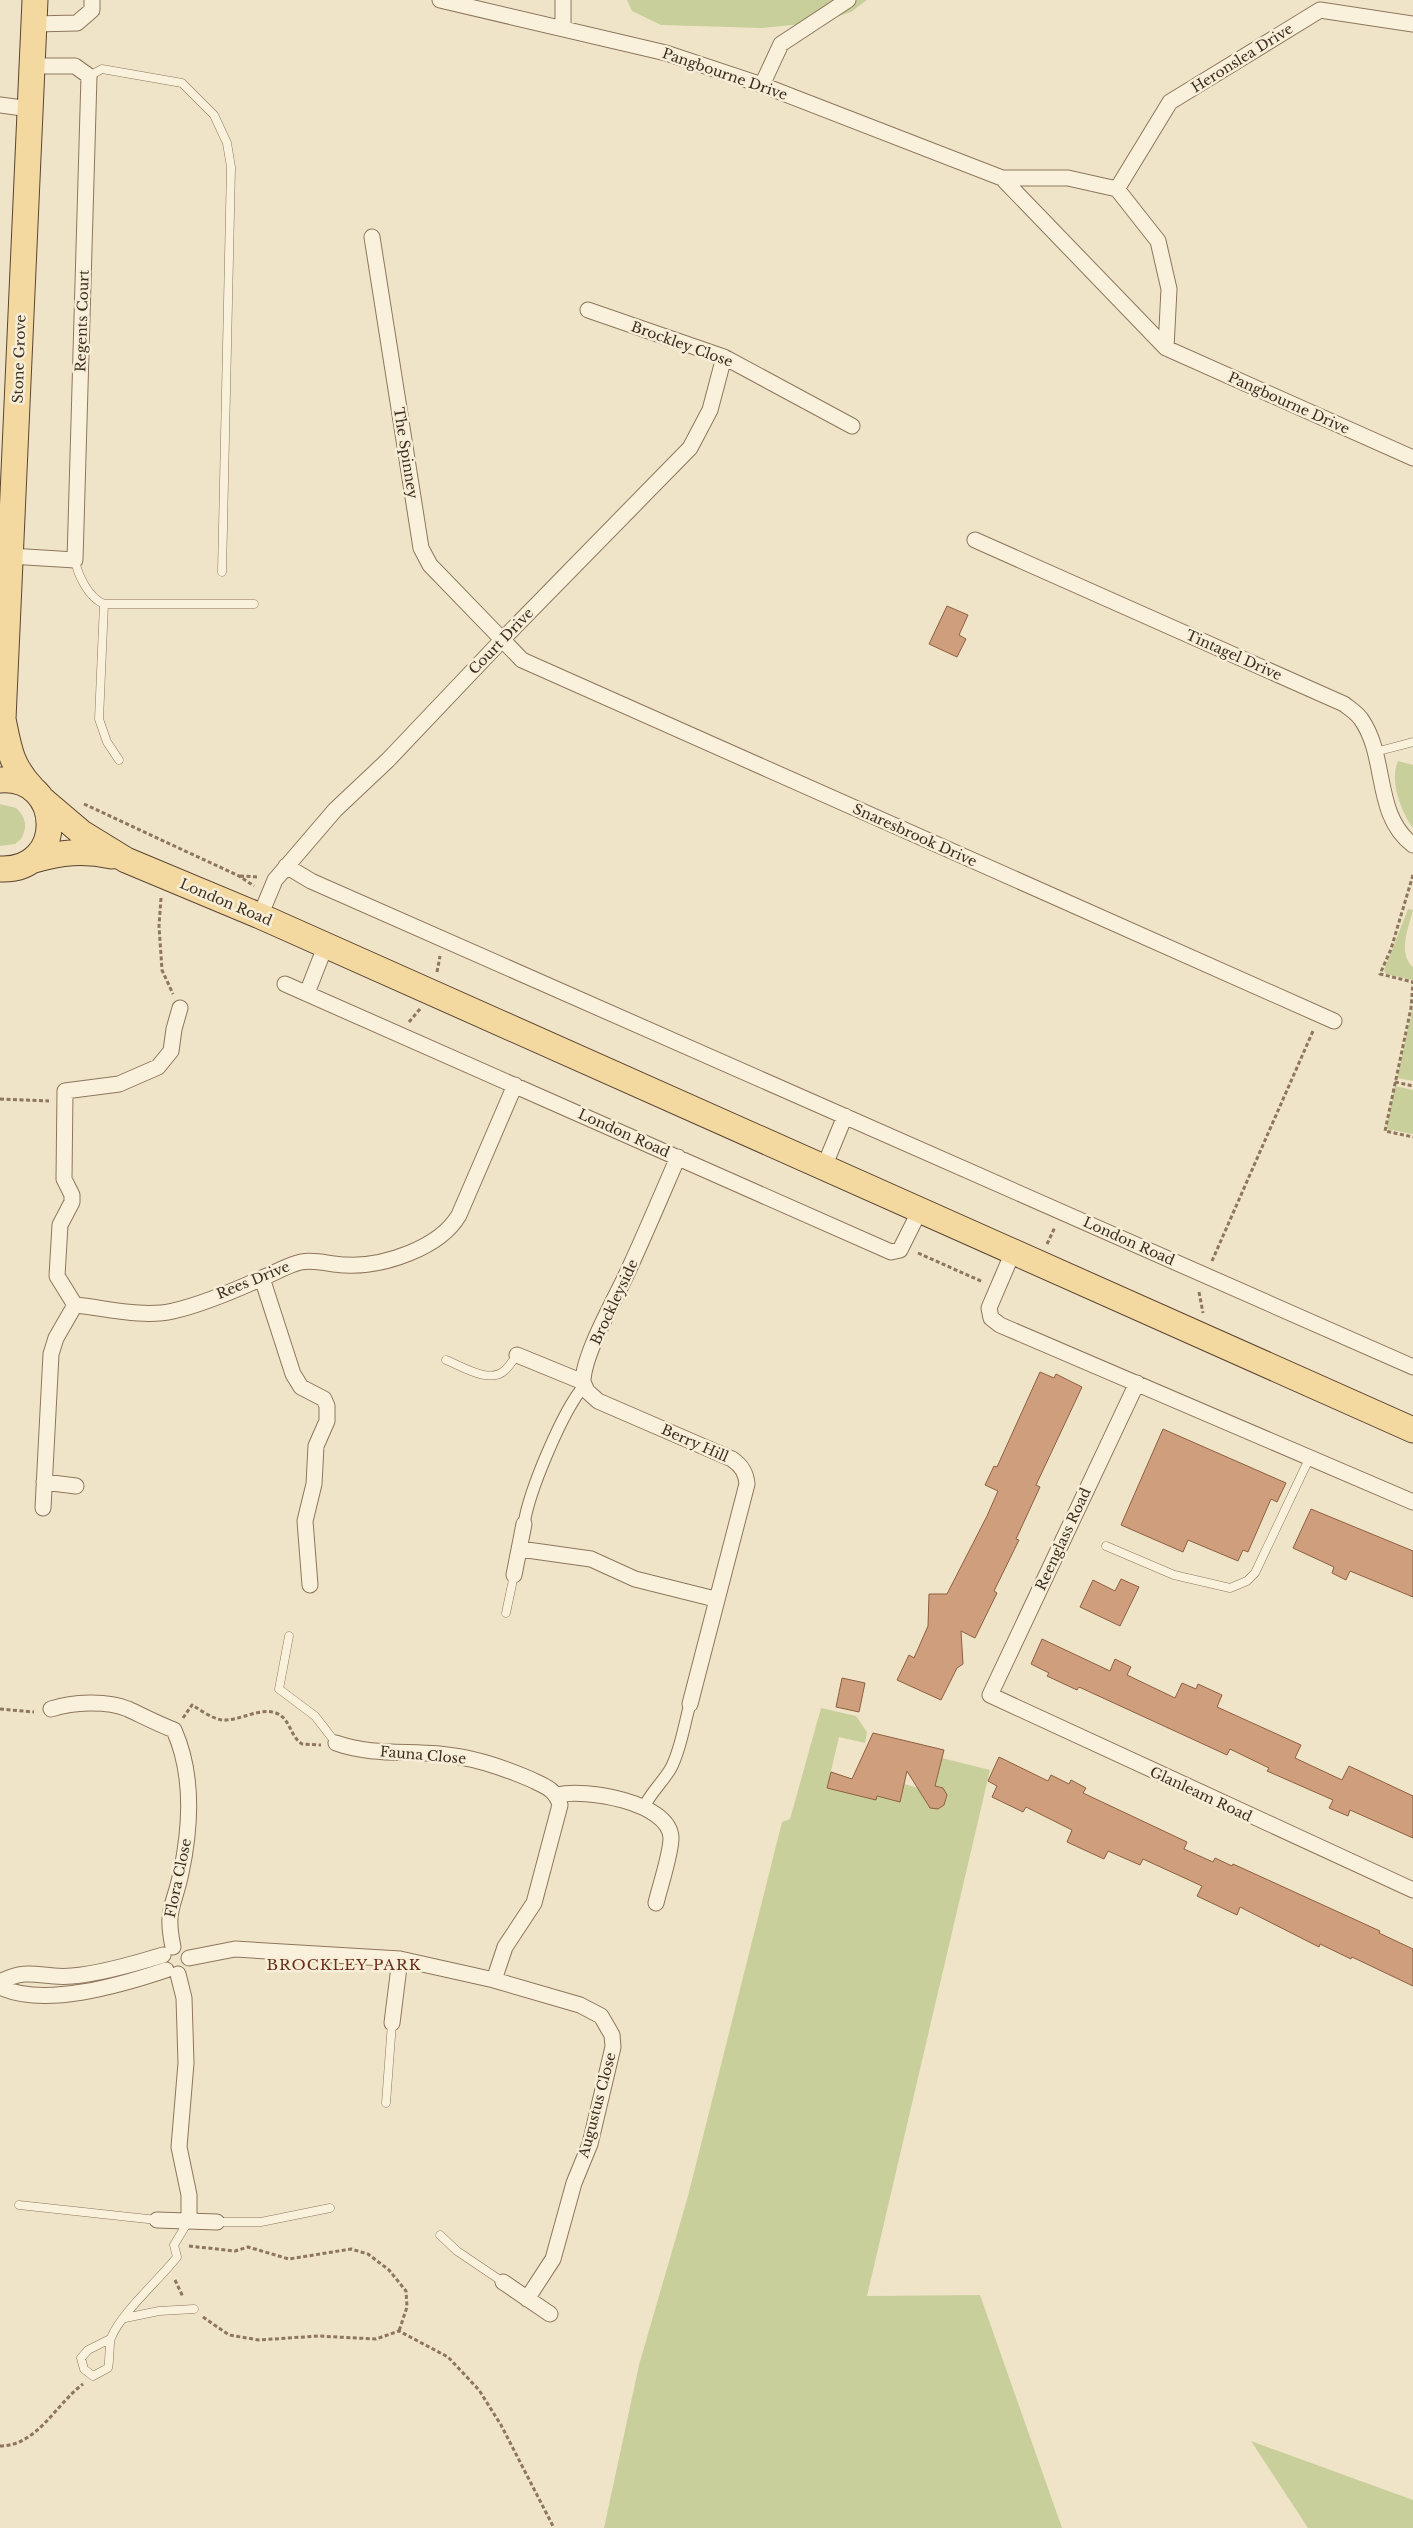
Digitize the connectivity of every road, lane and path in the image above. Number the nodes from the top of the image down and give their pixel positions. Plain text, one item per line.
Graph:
1 (92, 0) edge
2 (440, 0) edge
3 (563, 0) edge
4 (848, 0) edge
5 (34, 12) edge
6 (1413, 24) edge
7 (563, 27) junction
8 (32, 66) junction
9 (89, 76) junction
10 (762, 85) junction
11 (0, 105) edge
12 (30, 109) junction
13 (1002, 178) junction
14 (1117, 188) junction
15 (372, 237) dead end
16 (588, 310) dead end
17 (1166, 348) junction
18 (724, 357) junction
19 (852, 426) dead end
20 (1413, 458) edge
21 (6, 531) edge
22 (975, 540) dead end
23 (10, 556) junction
24 (75, 560) junction
25 (222, 572) dead end
26 (4, 587) edge
27 (104, 604) junction
28 (254, 604) dead end
29 (502, 640) junction
30 (2, 683) edge
31 (2, 725) edge
32 (1413, 742) edge
33 (1375, 752) junction
34 (118, 760) dead end
35 (0, 780) edge
36 (38, 794) junction
37 (82, 803) dead end
38 (1413, 845) edge
39 (34, 860) junction
40 (126, 860) junction
41 (286, 866) junction
42 (0, 869) edge
43 (1413, 874) edge
44 (162, 875) junction
45 (240, 876) junction
46 (268, 876) dead end
47 (255, 887) dead end
48 (260, 916) junction
49 (444, 938) junction
50 (325, 947) junction
51 (435, 981) dead end
52 (285, 984) dead end
53 (307, 992) junction
54 (180, 1008) joint
55 (1319, 1015) junction
56 (1334, 1021) dead end
57 (1395, 1082) junction
58 (515, 1085) junction
59 (1413, 1086) edge
60 (0, 1099) edge
61 (65, 1101) junction
62 (846, 1116) junction
63 (1413, 1137) edge
64 (678, 1157) junction
65 (824, 1167) junction
66 (920, 1210) junction
67 (1062, 1212) junction
68 (902, 1246) junction
69 (1013, 1252) junction
70 (1039, 1263) junction
71 (1206, 1275) junction
72 (262, 1278) junction
73 (997, 1289) junction
74 (75, 1305) junction
75 (1205, 1319) dead end
76 (517, 1355) joint
77 (446, 1360) dead end
78 (1413, 1367) edge
79 (1137, 1383) junction
80 (584, 1384) junction
81 (1413, 1430) edge
82 (1310, 1456) junction
83 (44, 1482) junction
84 (76, 1486) dead end
85 (1413, 1502) edge
86 (43, 1508) dead end
87 (524, 1524) joint
88 (1106, 1546) dead end
89 (520, 1549) junction
90 (514, 1576) joint
91 (310, 1585) dead end
92 (715, 1599) junction
93 (506, 1613) dead end
94 (289, 1636) dead end
95 (990, 1695) joint
96 (690, 1704) joint
97 (0, 1709) edge
98 (51, 1710) joint
99 (174, 1730) junction
100 (336, 1743) junction
101 (558, 1795) junction
102 (644, 1807) junction
103 (1413, 1890) edge
104 (656, 1902) dead end
105 (400, 1959) junction
106 (170, 1962) junction
107 (494, 1980) junction
108 (0, 1982) edge
109 (0, 1987) edge
110 (392, 2023) joint
111 (386, 2103) dead end
112 (19, 2205) dead end
113 (330, 2208) dead end
114 (157, 2220) joint
115 (189, 2220) junction
116 (217, 2222) joint
117 (440, 2235) dead end
118 (176, 2257) junction
119 (503, 2282) joint
120 (527, 2299) junction
121 (194, 2309) junction
122 (550, 2314) dead end
123 (125, 2318) junction
124 (399, 2331) junction
125 (110, 2339) junction
126 (93, 2376) junction
127 (0, 2446) edge
128 (554, 2528) edge

1 - 5 street
2 - 7 street, Pangbourne Drive
3 - 7 street
4 - 10 street
5 - 8 main road, Stone Grove
6 - 14 street, Heronslea Drive
7 - 10 street, Pangbourne Drive
8 - 9 street
8 - 12 main road, Stone Grove
9 - 24 street, Regents Court
9 - 25 lane
10 - 13 street, Pangbourne Drive
11 - 12 street
12 - 21 main road, Stone Grove
13 - 14 street, Pangbourne Drive
13 - 17 street, Pangbourne Drive
14 - 17 street
15 - 29 street, The Spinney
16 - 18 street, Brockley Close
17 - 20 street, Pangbourne Drive
18 - 19 street, Brockley Close
18 - 29 street, Court Drive
21 - 23 main road, Stone Grove
22 - 33 street, Tintagel Drive
23 - 24 street
23 - 26 main road, Stone Grove
24 - 27 lane
26 - 30 main road, Stone Grove
27 - 28 lane
27 - 34 lane
29 - 41 street, Court Drive
29 - 55 street, Snaresbrook Drive
30 - 31 main road, Stone Grove
31 - 36 main road, Stone Grove
32 - 33 lane
33 - 38 street, Tintagel Drive
35 - 36 main road
36 - 39 main road
36 - 40 main road, London Road
37 - 45 path
39 - 40 main road, London Road
39 - 42 main road, London Road
40 - 44 main road, London Road
41 - 48 street, Court Drive
41 - 49 street, London Road
43 - 57 path
44 - 48 main road, London Road
44 - 54 path
45 - 46 path
45 - 47 path
48 - 50 main road, London Road
49 - 51 path
49 - 62 street, London Road
50 - 53 street
50 - 65 main road, London Road
52 - 53 street, London Road
53 - 58 street, London Road
54 - 61 street
55 - 56 street, Snaresbrook Drive
55 - 71 path
57 - 59 path
57 - 63 path
58 - 64 street, London Road
58 - 72 street, Rees Drive
60 - 61 path
61 - 74 street
62 - 65 street
62 - 67 street, London Road
64 - 68 street, London Road
64 - 80 street, Brockleyside
65 - 66 main road, London Road
66 - 68 street
66 - 69 main road, London Road
67 - 70 path
67 - 71 street, London Road
68 - 73 path
69 - 70 main road, London Road
69 - 73 street
70 - 81 main road, London Road
71 - 75 path
71 - 78 street, London Road
72 - 74 street, Rees Drive
72 - 91 street
73 - 79 street
74 - 83 street
76 - 77 lane
76 - 80 street
79 - 82 street
79 - 95 street, Reenglass Road
80 - 87 street
80 - 92 street, Berry Hill
82 - 85 street
82 - 88 lane
83 - 84 street
83 - 86 street
87 - 89 street
89 - 90 street
89 - 92 street
90 - 93 lane
92 - 96 street, Berry Hill
94 - 100 lane
95 - 103 street, Glanleam Road
96 - 102 street
97 - 98 path
98 - 99 street
99 - 100 path
99 - 106 street, Flora Close
100 - 101 street, Fauna Close
101 - 102 street
101 - 107 street
102 - 104 street
105 - 106 street, Augustus Close
105 - 107 street, Augustus Close
105 - 110 street
106 - 108 street
106 - 109 street
106 - 115 street, Flora Close
107 - 120 street, Augustus Close
110 - 111 lane
112 - 114 lane
113 - 116 lane
114 - 115 street
115 - 116 street
115 - 118 lane
117 - 119 lane
118 - 121 path
118 - 123 lane
118 - 124 path
119 - 120 street
120 - 122 street
121 - 123 lane
121 - 124 path
123 - 125 lane
124 - 128 path
125 - 126 lane
125 - 126 lane
126 - 127 path

